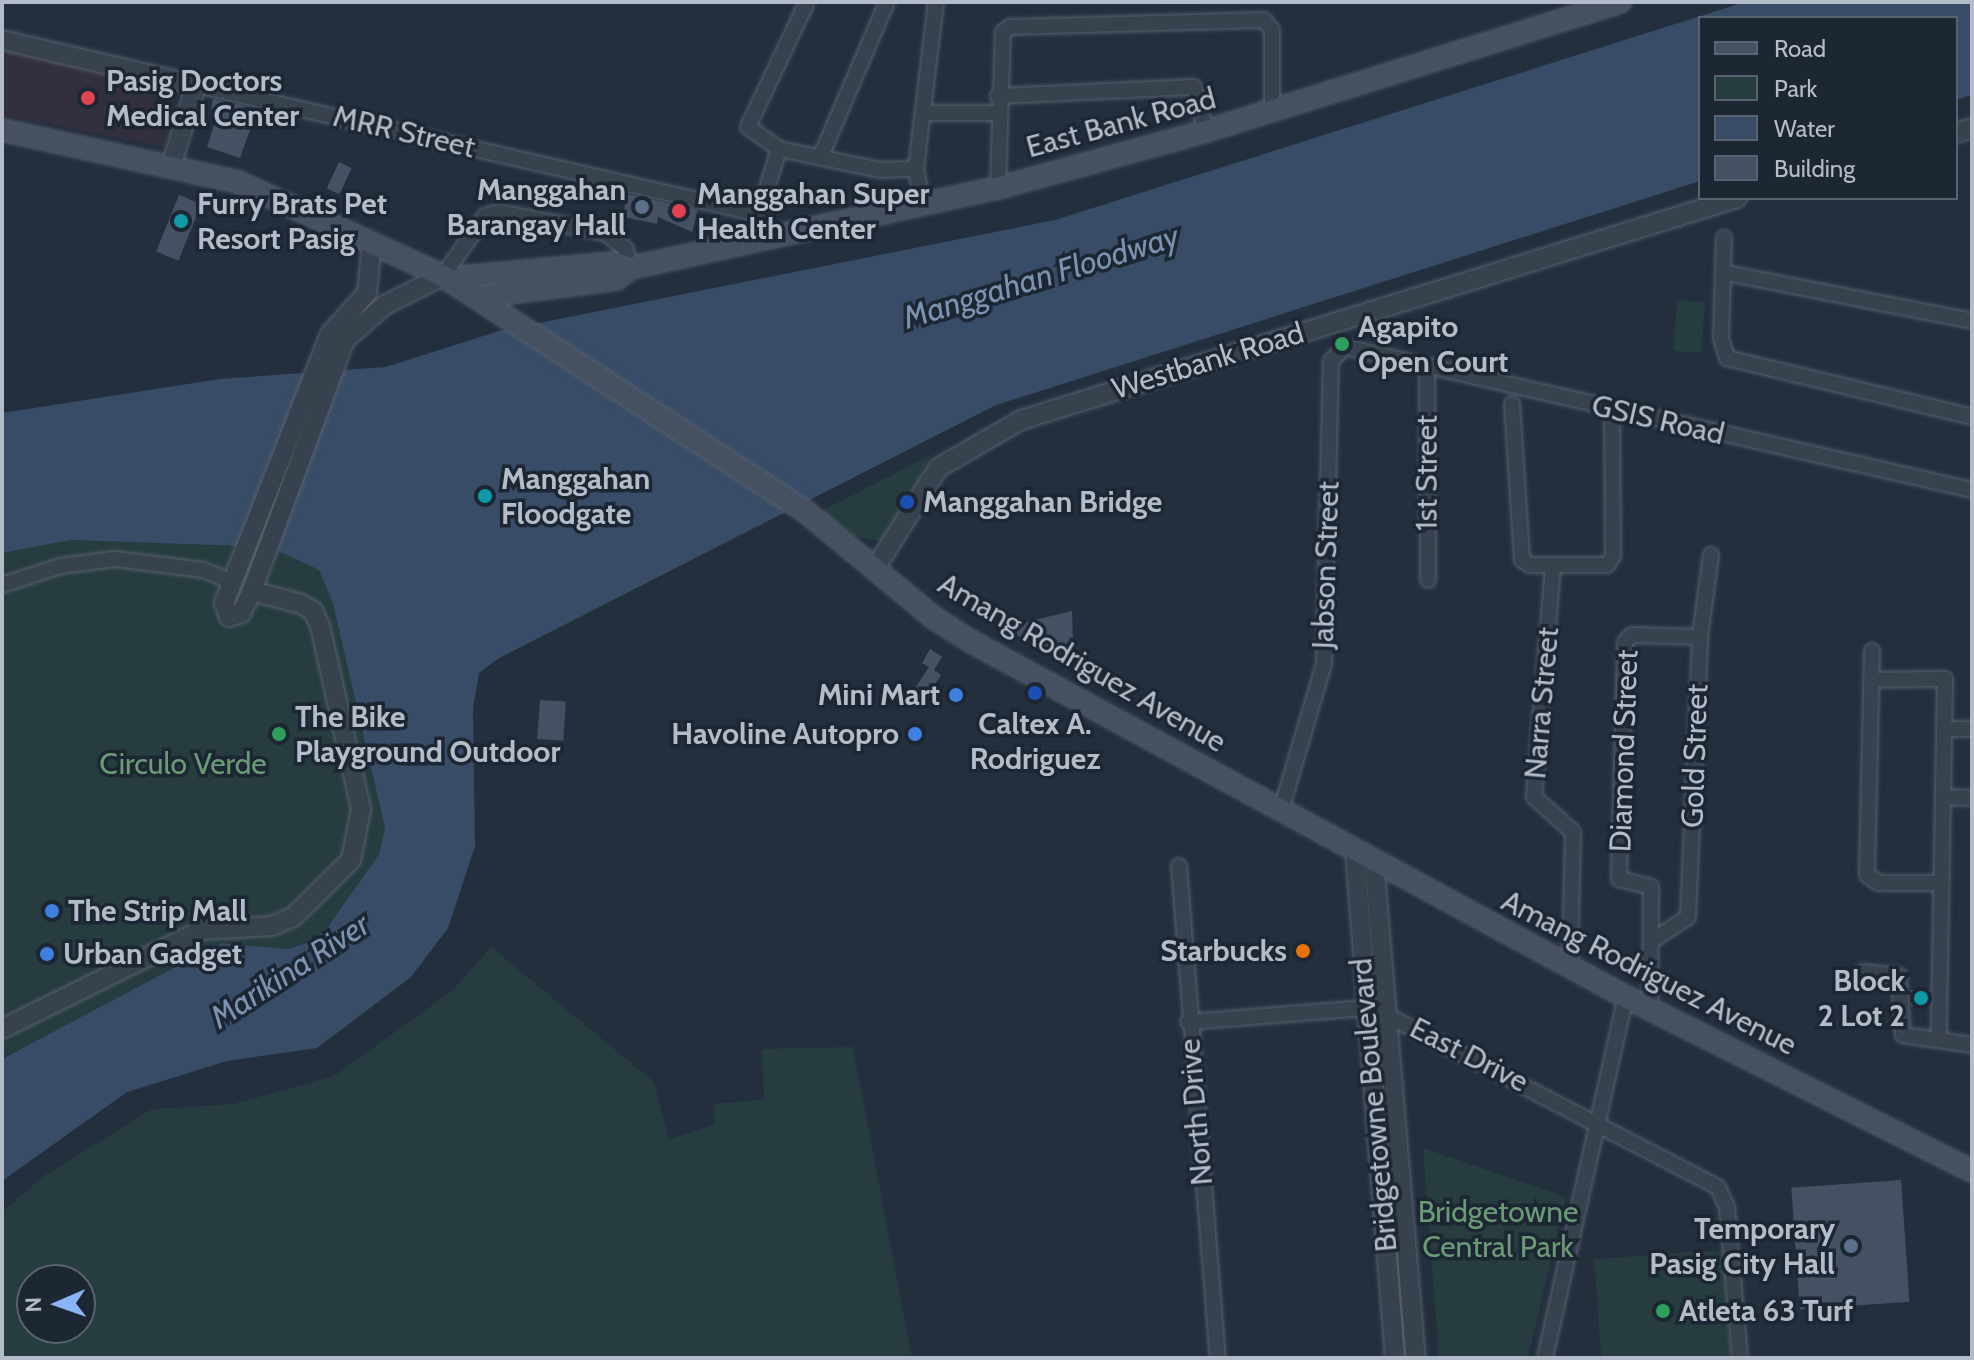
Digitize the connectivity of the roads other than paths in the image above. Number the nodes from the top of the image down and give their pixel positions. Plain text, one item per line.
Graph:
1 (807, 2) edge
2 (887, 2) edge
3 (936, 2) edge
4 (1620, 2) edge
5 (2, 40) edge
6 (196, 85) junction
7 (998, 96) junction
8 (1272, 111) junction
9 (927, 113) junction
10 (998, 113) junction
11 (2, 130) edge
12 (1206, 131) junction
13 (779, 149) junction
14 (821, 156) junction
15 (172, 163) junction
16 (916, 169) junction
17 (998, 188) junction
18 (1730, 200) edge
19 (923, 206) junction
20 (759, 214) junction
21 (1724, 238) dead end
22 (372, 242) junction
23 (763, 242) junction
24 (392, 251) junction
25 (630, 268) junction
26 (1726, 273) junction
27 (449, 280) junction
28 (371, 289) junction
29 (477, 297) junction
30 (385, 305) junction
31 (1337, 321) junction
32 (1972, 321) edge
33 (337, 337) junction
34 (1345, 347) junction
35 (1427, 366) junction
36 (1512, 404) dead end
37 (1972, 417) edge
38 (1612, 419) dead end
39 (1972, 490) edge
40 (1711, 555) dead end
41 (1553, 566) junction
42 (876, 567) junction
43 (244, 578) junction
44 (1428, 580) dead end
45 (2, 585) edge
46 (1700, 637) junction
47 (1872, 651) dead end
48 (1871, 680) junction
49 (1946, 729) junction
50 (1972, 729) edge
51 (1944, 797) junction
52 (1972, 798) edge
53 (1281, 810) junction
54 (1355, 851) junction
55 (1374, 862) junction
56 (1179, 866) dead end
57 (1941, 883) junction
58 (1653, 940) junction
59 (1570, 967) junction
60 (1863, 972) dead end
61 (1626, 997) junction
62 (1365, 1008) junction
63 (1650, 1009) junction
64 (1386, 1015) junction
65 (1188, 1022) junction
66 (2, 1029) edge
67 (1939, 1038) junction
68 (1972, 1045) edge
69 (1598, 1122) junction
70 (1972, 1171) edge
71 (1218, 1358) edge
72 (1395, 1358) edge
73 (1416, 1358) edge
74 (1545, 1358) edge
75 (1740, 1358) edge

1 - 13 street
2 - 14 street
3 - 9 street
4 - 8 main road, East Bank Road
5 - 6 street, MRR Street
6 - 15 street
6 - 20 street, MRR Street
7 - 8 street
7 - 10 street
7 - 12 street
8 - 12 main road, East Bank Road
9 - 10 street
9 - 16 street
10 - 17 street
11 - 15 main road, Amang Rodriguez Avenue
12 - 17 main road, East Bank Road
13 - 14 street
13 - 20 street
14 - 16 street
15 - 22 main road, Amang Rodriguez Avenue
16 - 19 street
17 - 19 main road, East Bank Road
18 - 31 street, Westbank Road
19 - 23 main road, East Bank Road
20 - 23 street
21 - 26 street
22 - 24 main road, Amang Rodriguez Avenue
22 - 28 street
23 - 25 main road, East Bank Road
24 - 27 main road, Amang Rodriguez Avenue
24 - 28 street
25 - 27 main road, East Bank Road
25 - 27 street
25 - 29 main road, East Bank Road
26 - 32 street
26 - 37 street
27 - 29 main road, Amang Rodriguez Avenue
27 - 30 street
28 - 30 street
28 - 33 street
29 - 42 main road, Amang Rodriguez Avenue
30 - 33 street
31 - 34 street
31 - 42 street, Westbank Road
33 - 43 street
34 - 35 street, GSIS Road
34 - 53 street, Jabson Street
35 - 39 street, GSIS Road
35 - 44 street, 1st Street
36 - 41 street
38 - 41 street
40 - 46 street, Gold Street
41 - 59 street, Narra Street
42 - 53 main road, Amang Rodriguez Avenue
43 - 45 street
43 - 66 street
46 - 58 street, Gold Street
46 - 58 street, Diamond Street
47 - 48 street
48 - 49 street
48 - 57 street
49 - 50 street
49 - 51 street
51 - 52 street
51 - 57 street
53 - 54 main road, Amang Rodriguez Avenue
54 - 55 main road, Amang Rodriguez Avenue
54 - 62 street, Bridgetowne Boulevard
55 - 59 main road, Amang Rodriguez Avenue
55 - 64 street, Bridgetowne Boulevard
56 - 65 street, North Drive
57 - 67 street
58 - 63 street, Diamond Street
59 - 61 main road, Amang Rodriguez Avenue
60 - 67 street
61 - 63 main road, Amang Rodriguez Avenue
61 - 69 street
62 - 64 street, East Drive
62 - 65 street, East Drive
62 - 72 street, Bridgetowne Boulevard
63 - 70 main road, Amang Rodriguez Avenue
64 - 69 street, East Drive
64 - 73 street, Bridgetowne Boulevard
65 - 71 street, North Drive
67 - 68 street
69 - 74 street
69 - 75 street, East Drive

